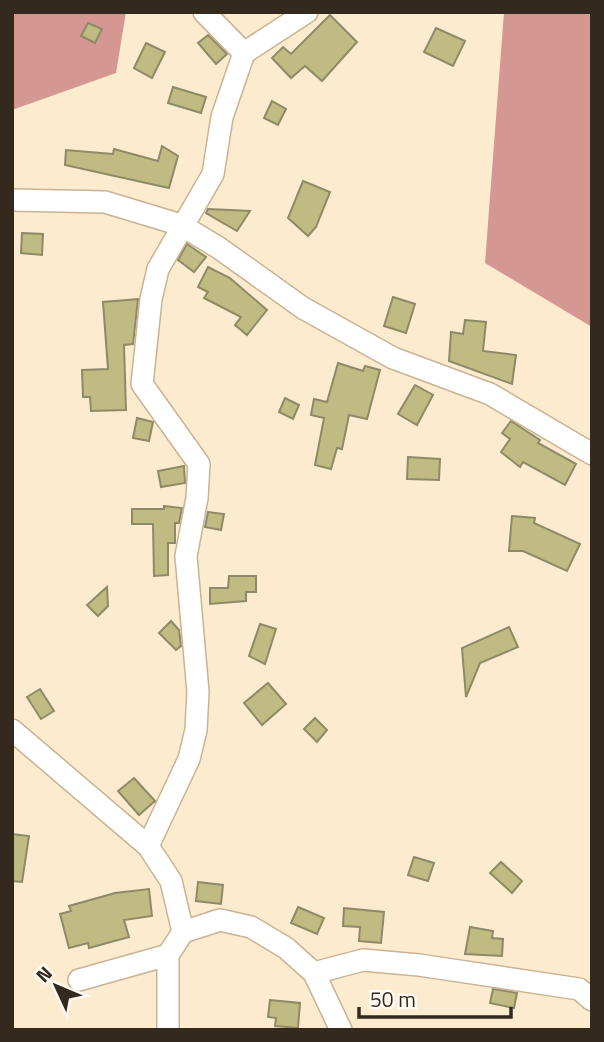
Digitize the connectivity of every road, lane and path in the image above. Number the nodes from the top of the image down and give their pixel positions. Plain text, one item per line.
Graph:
1 (204, 12) edge
2 (307, 12) edge
3 (244, 53) junction
4 (12, 200) edge
5 (181, 225) junction
6 (592, 453) edge
7 (12, 730) edge
8 (148, 846) junction
9 (183, 932) junction
10 (168, 955) junction
11 (314, 974) junction
12 (79, 980) dead end
13 (592, 1000) edge
14 (168, 1030) edge
15 (341, 1030) edge

1 - 3 street
2 - 3 street
3 - 5 street
4 - 5 street
5 - 6 street
5 - 8 street
7 - 8 street
8 - 9 street
9 - 10 street
9 - 11 street
10 - 12 street
10 - 14 street
11 - 13 street
11 - 15 street

